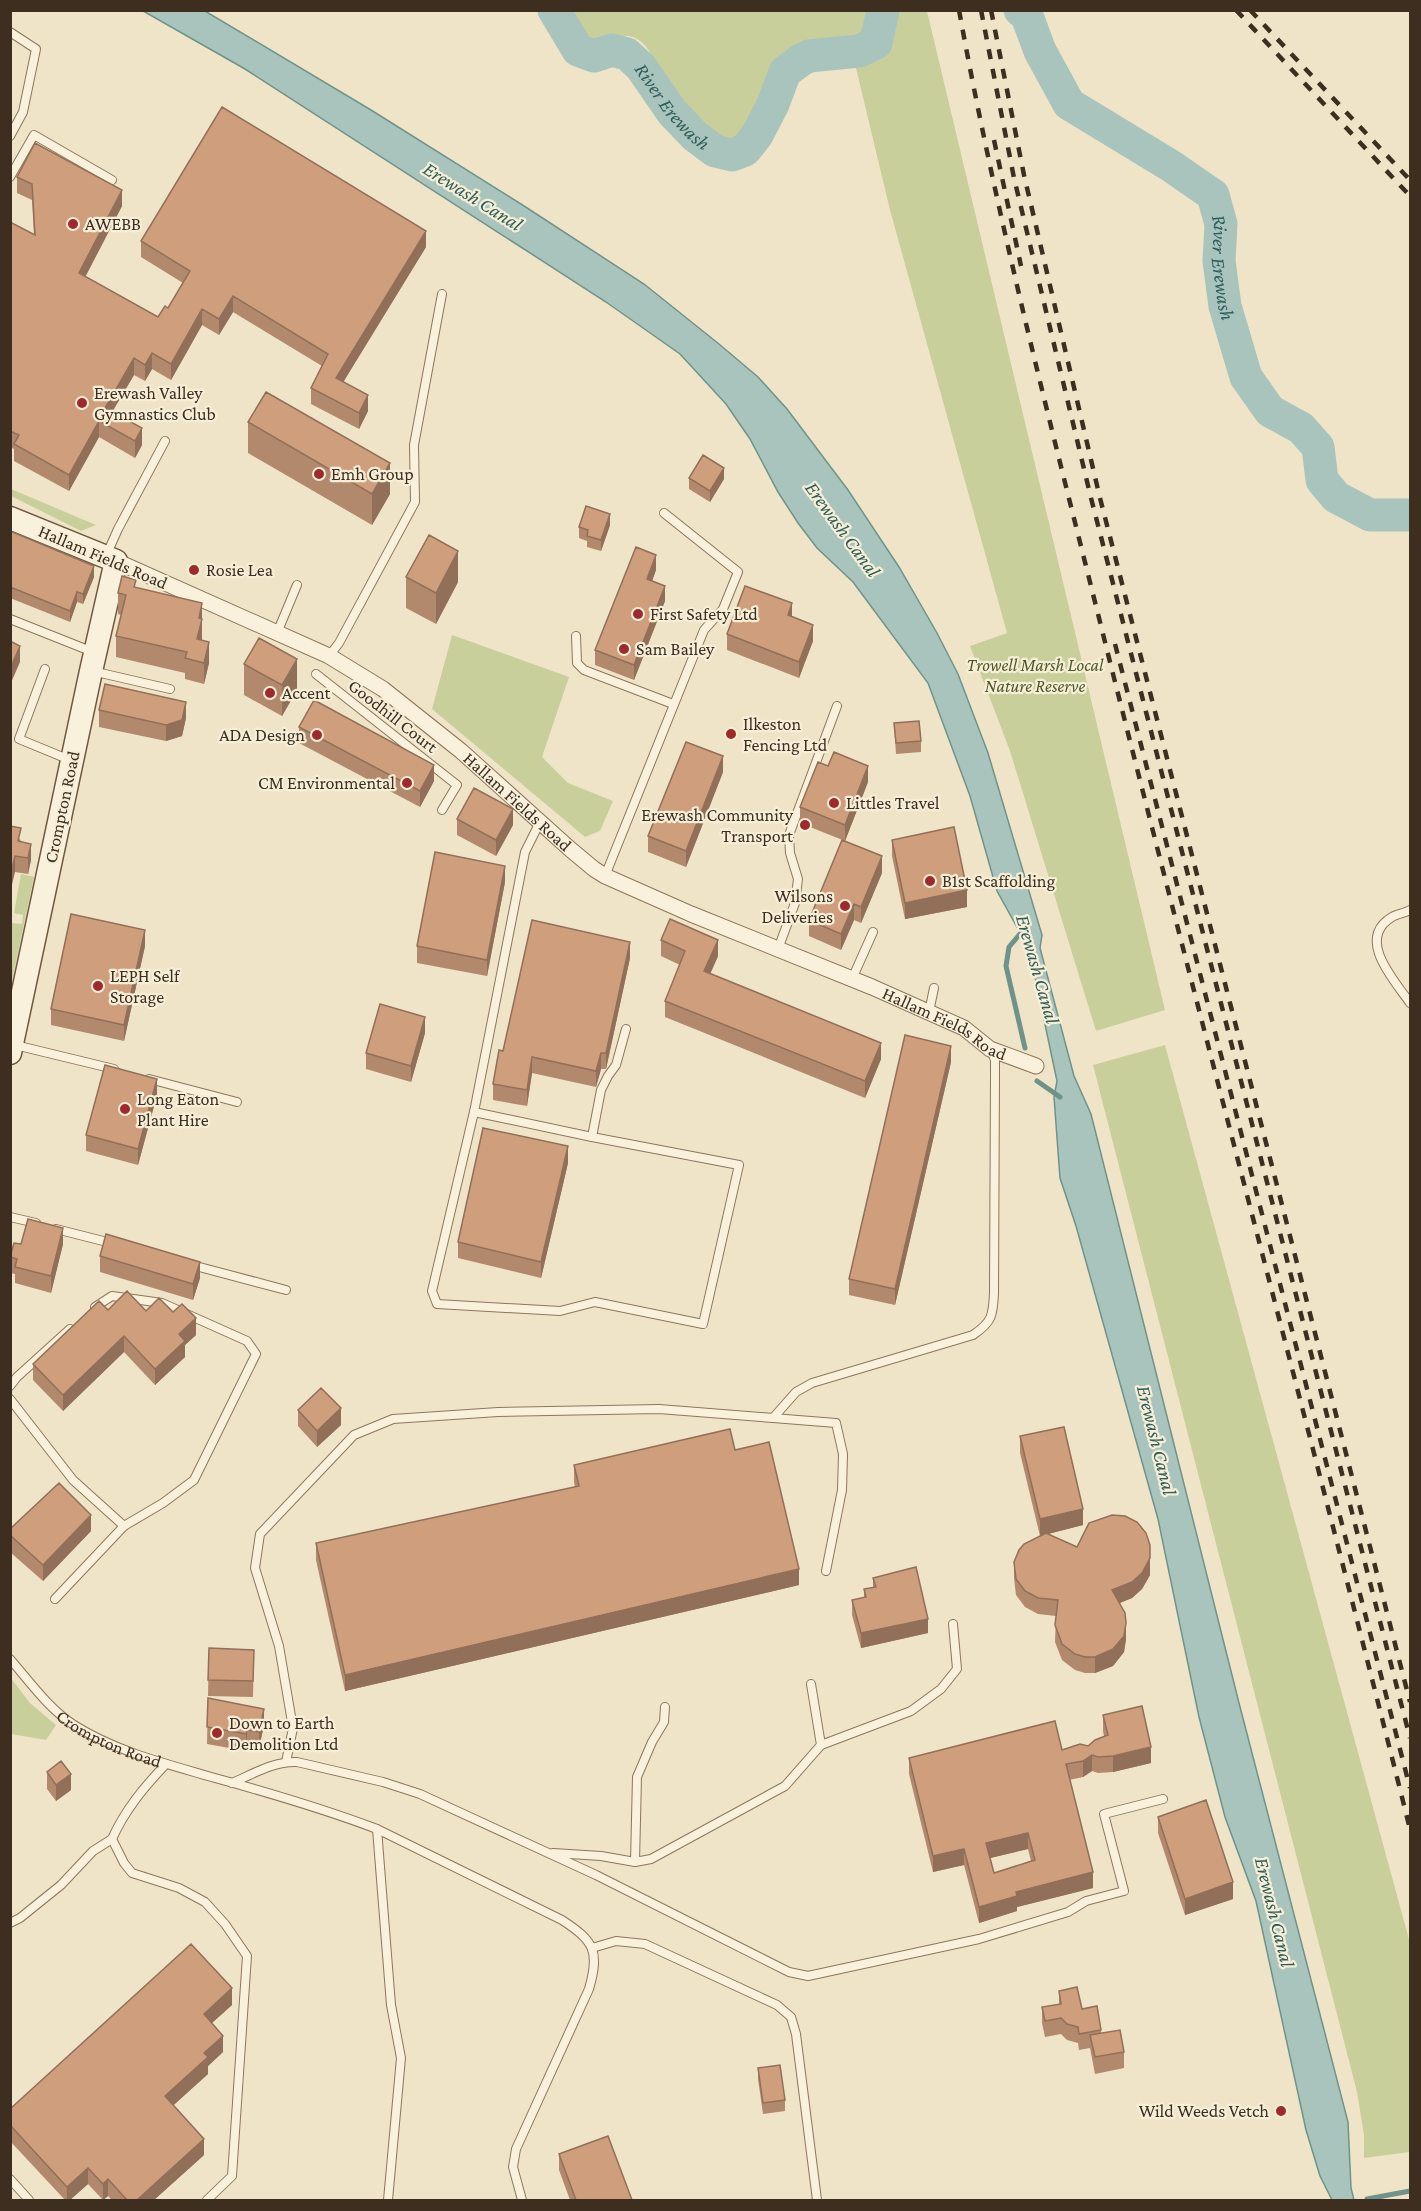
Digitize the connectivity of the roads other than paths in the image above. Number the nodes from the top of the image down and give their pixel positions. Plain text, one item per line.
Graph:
1 (10, 32) edge
2 (10, 136) edge
3 (10, 177) edge
4 (112, 180) dead end
5 (442, 294) dead end
6 (165, 441) dead end
7 (664, 513) dead end
8 (12, 523) edge
9 (111, 559) junction
10 (297, 585) dead end
11 (10, 619) edge
12 (277, 633) junction
13 (576, 636) dead end
14 (329, 656) junction
15 (93, 662) junction
16 (45, 669) dead end
17 (316, 674) dead end
18 (170, 689) dead end
19 (673, 704) junction
20 (837, 706) dead end
21 (15, 738) edge
22 (72, 761) junction
23 (441, 810) dead end
24 (541, 820) junction
25 (605, 876) junction
26 (1410, 910) edge
27 (873, 932) dead end
28 (778, 949) junction
29 (852, 979) junction
30 (934, 988) dead end
31 (1410, 1004) edge
32 (929, 1012) junction
33 (626, 1029) dead end
34 (11, 1049) edge
35 (990, 1049) junction
36 (1036, 1066) dead end
37 (125, 1072) edge
38 (136, 1075) edge
39 (237, 1102) dead end
40 (474, 1112) junction
41 (592, 1137) junction
42 (10, 1217) edge
43 (114, 1244) edge
44 (183, 1263) edge
45 (286, 1290) dead end
46 (89, 1312) edge
47 (73, 1326) edge
48 (14, 1376) edge
49 (10, 1386) edge
50 (10, 1399) edge
51 (773, 1418) junction
52 (124, 1526) junction
53 (826, 1571) dead end
54 (55, 1599) dead end
55 (953, 1624) dead end
56 (10, 1659) edge
57 (811, 1684) dead end
58 (665, 1707) dead end
59 (821, 1745) junction
60 (286, 1762) junction
61 (166, 1764) junction
62 (232, 1783) junction
63 (1163, 1799) dead end
64 (377, 1829) junction
65 (112, 1839) junction
66 (549, 1853) junction
67 (635, 1862) junction
68 (10, 1923) edge
69 (592, 1948) junction
70 (10, 2179) edge
71 (29, 2200) edge
72 (207, 2200) edge
73 (388, 2200) edge
74 (522, 2200) edge
75 (817, 2200) edge

1 - 2 lane
3 - 4 lane
5 - 14 lane
6 - 9 lane
7 - 19 lane
8 - 9 street, Hallam Fields Road
9 - 12 street, Hallam Fields Road
9 - 15 street, Crompton Road
10 - 12 lane
11 - 15 lane
12 - 14 street, Hallam Fields Road
13 - 19 lane
14 - 24 street, Hallam Fields Road
15 - 18 lane
15 - 22 street, Crompton Road
16 - 21 lane
17 - 23 lane, Goodhill Court
19 - 25 lane
20 - 28 lane
21 - 22 lane
22 - 34 street, Crompton Road
24 - 25 street, Hallam Fields Road
24 - 40 lane
25 - 28 street, Hallam Fields Road
26 - 31 lane
27 - 29 lane
28 - 29 street, Hallam Fields Road
29 - 32 street, Hallam Fields Road
30 - 32 lane
32 - 35 street, Hallam Fields Road
33 - 41 lane
34 - 37 lane
35 - 36 street, Hallam Fields Road
35 - 51 lane
38 - 39 lane
40 - 41 lane
40 - 41 lane
42 - 43 lane
44 - 45 lane
46 - 52 lane
47 - 48 lane
48 - 49 lane
50 - 52 lane
51 - 53 lane
51 - 60 lane
52 - 54 lane
55 - 59 lane
56 - 61 lane, Crompton Road
57 - 59 lane
58 - 67 lane
59 - 67 lane
60 - 62 lane
60 - 66 lane
61 - 62 lane, Crompton Road
61 - 65 lane
62 - 64 lane, Crompton Road
63 - 66 lane
64 - 69 lane, Crompton Road
64 - 73 lane
65 - 68 lane
65 - 72 lane
66 - 67 lane
69 - 74 lane
69 - 75 lane
70 - 71 lane

